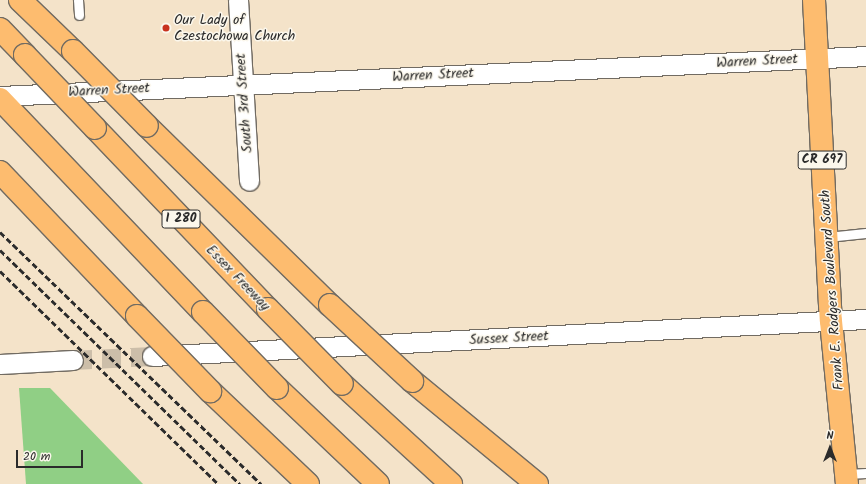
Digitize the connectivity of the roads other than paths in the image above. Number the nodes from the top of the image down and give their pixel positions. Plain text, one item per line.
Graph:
1 (20, 0) edge
2 (78, 0) edge
3 (238, 0) edge
4 (814, 0) edge
5 (79, 15) dead end
6 (0, 29) edge
7 (866, 56) edge
8 (817, 58) junction
9 (243, 83) junction
10 (0, 98) edge
11 (0, 172) edge
12 (249, 181) dead end
13 (866, 233) edge
14 (827, 237) junction
15 (866, 319) edge
16 (831, 321) junction
17 (152, 356) tunnel mouth
18 (73, 360) tunnel mouth
19 (0, 364) edge
20 (853, 477) edge
21 (308, 484) edge
22 (378, 484) edge
23 (451, 484) edge
24 (537, 484) edge

1 - 24 main road, bridge
2 - 5 lane
3 - 9 street, South 3rd Street
4 - 8 main road, Frank E. Rodgers Boulevard South / CR 697
6 - 23 main road, Essex Freeway / I 280, bridge
7 - 8 street, Warren Street
8 - 9 street, Warren Street
8 - 14 main road, Frank E. Rodgers Boulevard South / CR 697
9 - 10 street, Warren Street
9 - 12 street, South 3rd Street
10 - 22 main road, bridge
11 - 21 main road, bridge
13 - 14 lane
14 - 16 main road, Frank E. Rodgers Boulevard South / CR 697
15 - 16 street, Sussex Street
16 - 17 street, Sussex Street
16 - 20 main road, Frank E. Rodgers Boulevard South / CR 697
18 - 19 street

